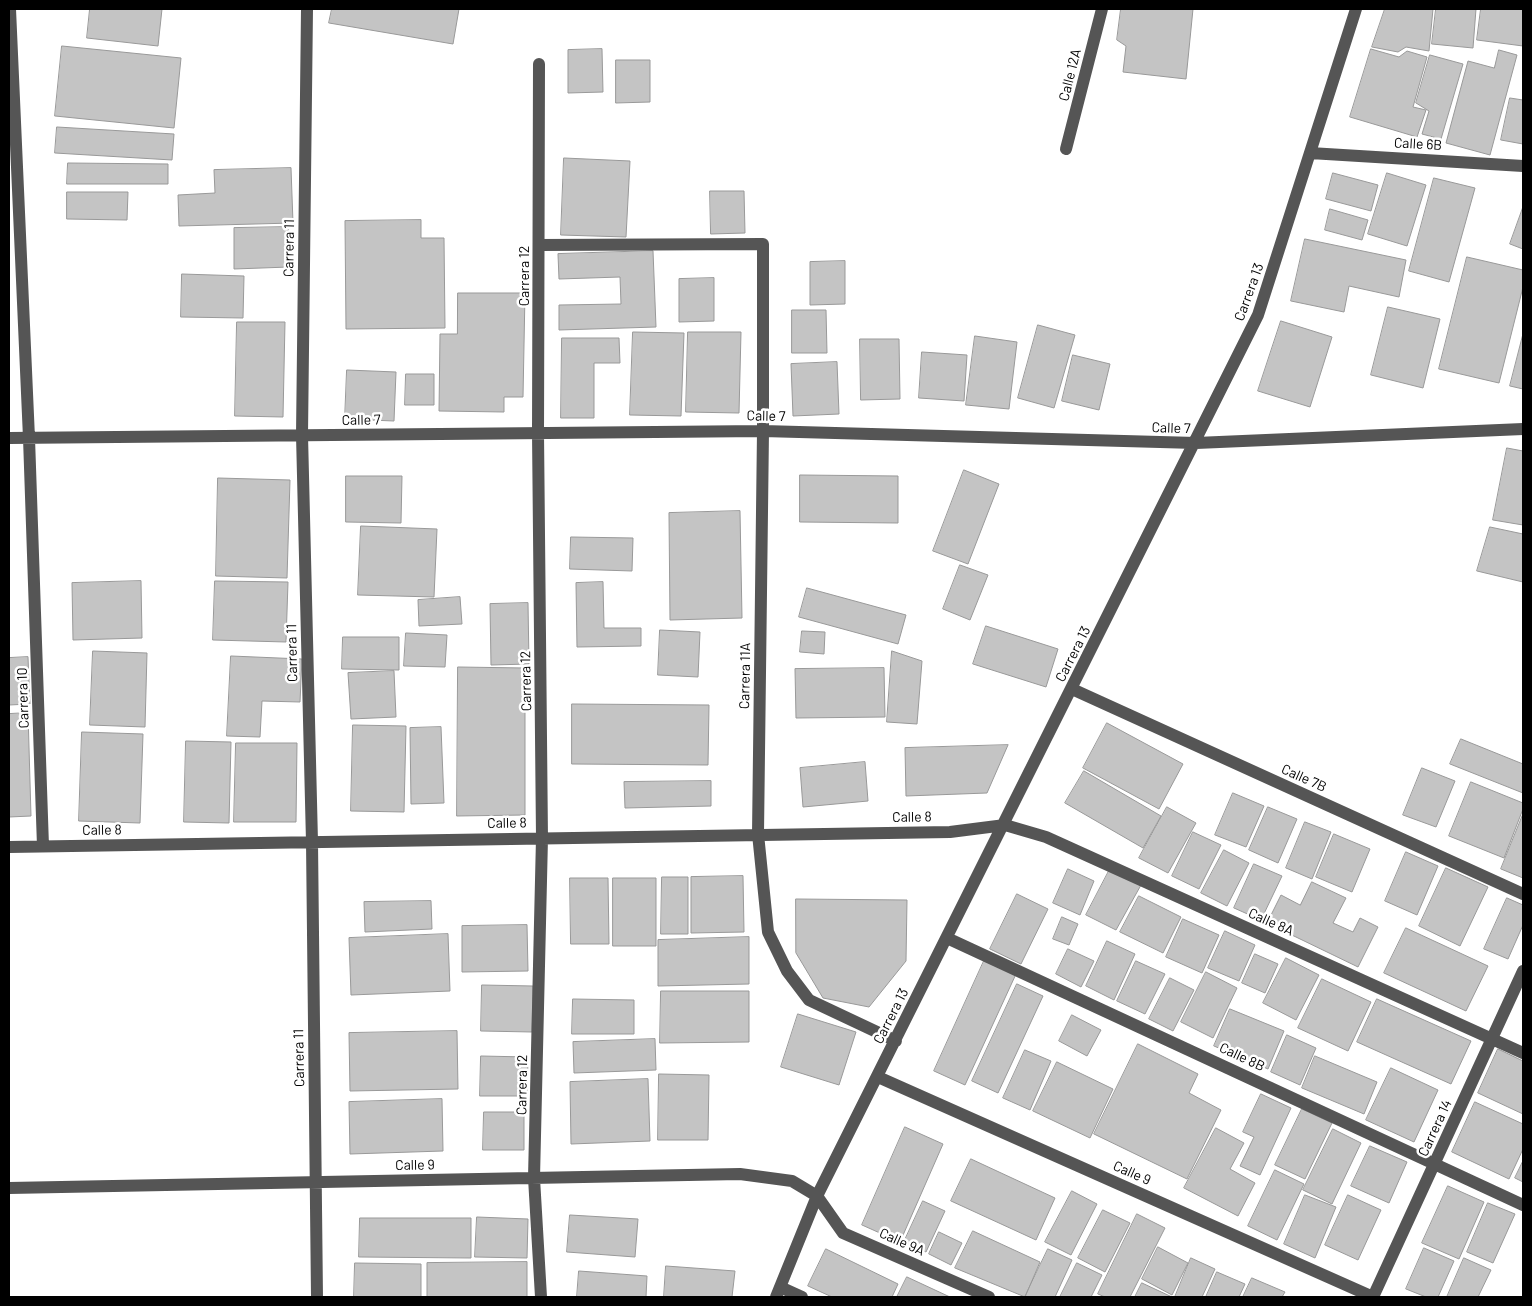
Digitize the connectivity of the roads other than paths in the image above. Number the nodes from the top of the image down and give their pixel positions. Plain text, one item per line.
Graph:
1 (10, 9) edge
2 (307, 9) edge
3 (1102, 9) edge
4 (1356, 9) edge
5 (539, 64) dead end
6 (1066, 149) dead end
7 (1310, 153) junction
8 (1523, 166) edge
9 (539, 244) junction
10 (1523, 429) edge
11 (763, 431) junction
12 (538, 433) junction
13 (302, 435) junction
14 (9, 438) edge
15 (29, 438) junction
16 (1196, 443) junction
17 (1072, 690) junction
18 (1004, 825) junction
19 (758, 834) junction
20 (542, 838) junction
21 (312, 842) junction
22 (43, 846) junction
23 (9, 847) edge
24 (1523, 894) edge
25 (947, 938) junction
26 (1523, 970) edge
27 (1492, 1039) junction
28 (896, 1041) junction
29 (1523, 1053) edge
30 (878, 1076) junction
31 (1435, 1163) junction
32 (534, 1178) junction
33 (316, 1182) junction
34 (9, 1188) edge
35 (817, 1196) junction
36 (1523, 1205) edge
37 (778, 1292) edge
38 (317, 1297) edge
39 (541, 1297) edge
40 (802, 1297) edge
41 (989, 1297) edge
42 (1373, 1297) edge

1 - 15 street, Carrera 10
2 - 13 street, Carrera 11
3 - 6 street, Calle 12A
4 - 7 street, Carrera 13
5 - 9 street, Carrera 12
7 - 8 street, Calle 6B
7 - 16 street, Carrera 13
9 - 11 street, Carrera 11A
9 - 12 street, Carrera 12
10 - 16 street, Calle 7
11 - 12 street, Calle 7
11 - 16 street, Calle 7
11 - 19 street, Carrera 11A
12 - 13 street, Calle 7
12 - 20 street, Carrera 12
13 - 15 street, Calle 7
13 - 21 street, Carrera 11
14 - 15 street, Calle 7
15 - 22 street, Carrera 10
16 - 17 street, Carrera 13
17 - 18 street, Carrera 13
17 - 24 street, Calle 7B
18 - 19 street, Calle 8
18 - 25 street, Carrera 13
18 - 27 street, Calle 8A
19 - 20 street, Calle 8
19 - 28 street, Carrera 11A
20 - 21 street, Calle 8
20 - 32 street, Carrera 12
21 - 22 street, Calle 8
21 - 33 street, Carrera 11
22 - 23 street, Calle 8
25 - 28 street, Carrera 13
25 - 31 street, Calle 8B
26 - 27 street, Carrera 14
27 - 29 street, Calle 8A
27 - 31 street, Carrera 14
28 - 30 street, Carrera 13
30 - 35 street, Carrera 13
30 - 42 street, Calle 9
31 - 36 street, Calle 8B
31 - 42 street, Carrera 14
32 - 33 street, Calle 9
32 - 35 street, Calle 9
32 - 39 street, Carrera 12
33 - 34 street, Calle 9
33 - 38 street, Carrera 11
35 - 37 street, Carrera 13
35 - 41 street, Calle 9A
37 - 40 street

